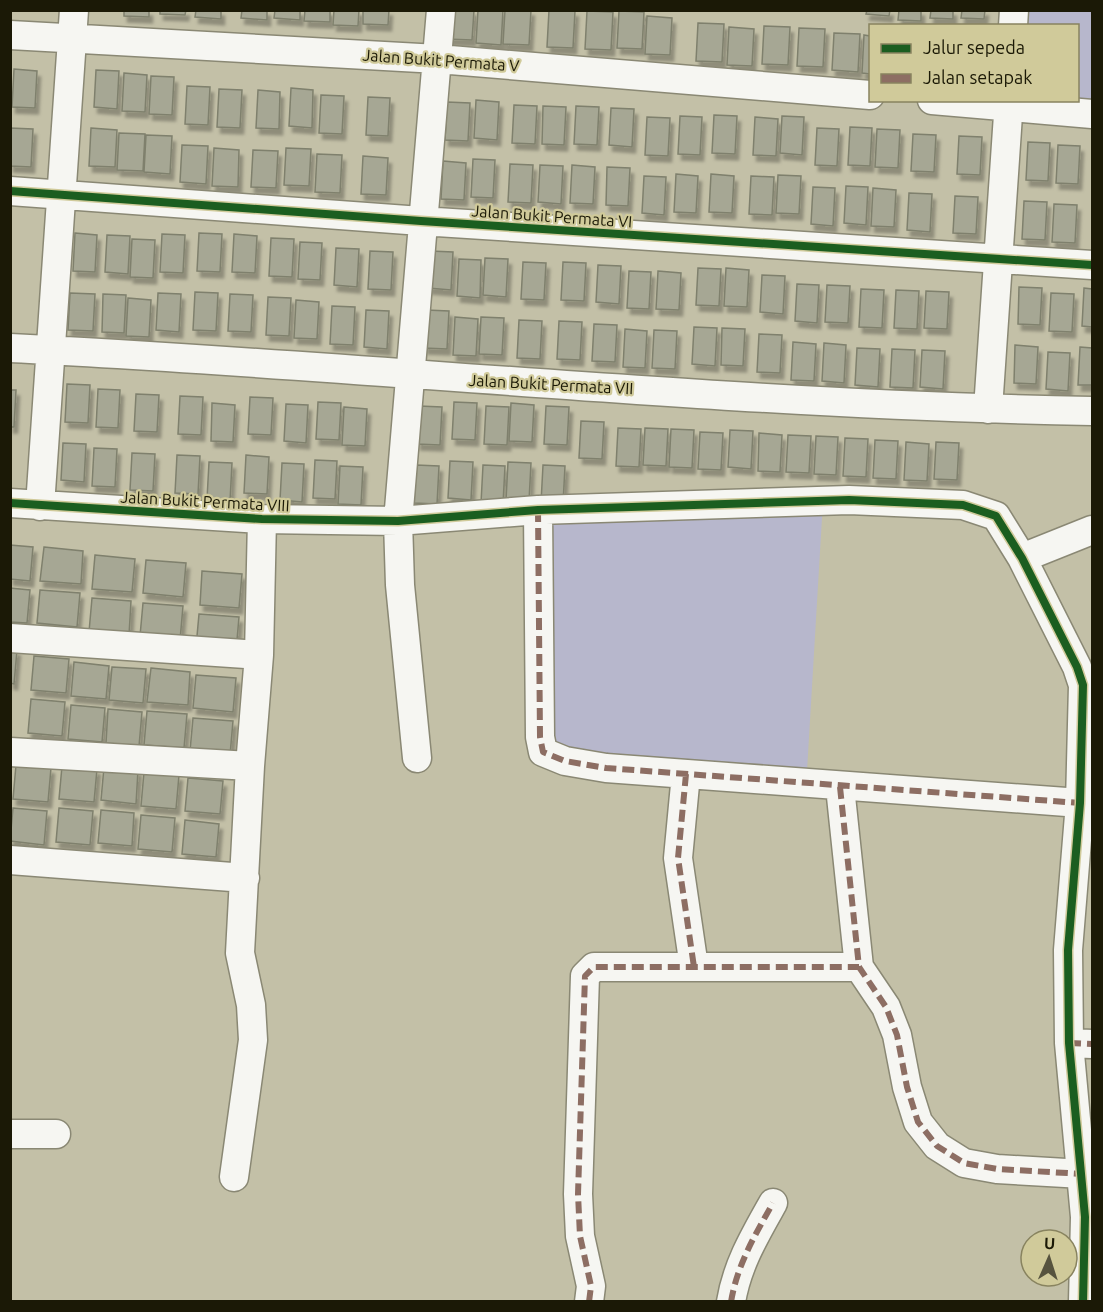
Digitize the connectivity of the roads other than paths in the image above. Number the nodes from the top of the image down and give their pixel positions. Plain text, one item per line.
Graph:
1 (74, 10) edge
2 (441, 10) edge
3 (10, 36) edge
4 (72, 40) junction
5 (438, 59) junction
6 (869, 95) edge
7 (970, 102) edge
8 (1009, 104) edge
9 (1092, 114) edge
10 (10, 191) edge
11 (62, 194) junction
12 (421, 221) junction
13 (997, 258) junction
14 (1092, 265) edge
15 (10, 348) edge
16 (51, 350) junction
17 (412, 376) junction
18 (988, 409) junction
19 (1092, 411) edge
20 (10, 503) edge
21 (40, 506) junction
22 (538, 510) junction
23 (262, 519) junction
24 (398, 521) junction
25 (1092, 530) edge
26 (1022, 558) junction
27 (10, 638) edge
28 (259, 655) junction
29 (10, 752) edge
30 (417, 758) dead end
31 (250, 766) junction
32 (686, 774) junction
33 (840, 787) junction
34 (1080, 803) junction
35 (10, 860) edge
36 (245, 878) junction
37 (694, 967) junction
38 (860, 967) junction
39 (1080, 1044) edge
40 (10, 1134) edge
41 (56, 1134) dead end
42 (1083, 1174) junction
43 (234, 1177) dead end
44 (773, 1203) dead end
45 (1089, 1217) edge
46 (589, 1302) edge
47 (731, 1302) edge
48 (1083, 1302) edge

1 - 4 street
2 - 5 street
3 - 4 street, Jalan Bukit Permata V
4 - 5 street, Jalan Bukit Permata V
4 - 11 street
5 - 6 street, Jalan Bukit Permata V
5 - 12 street
7 - 8 street
8 - 9 street
8 - 13 street
10 - 11 street, Jalan Bukit Permata VI
11 - 12 street, Jalan Bukit Permata VI
11 - 16 street
12 - 13 street, Jalan Bukit Permata VI
12 - 17 street
13 - 14 street, Jalan Bukit Permata VI
13 - 18 street
15 - 16 street, Jalan Bukit Permata VII
16 - 17 street, Jalan Bukit Permata VII
16 - 21 street
17 - 18 street, Jalan Bukit Permata VII
17 - 24 street
18 - 19 street, Jalan Bukit Permata VII
20 - 21 street, Jalan Bukit Permata VIII
21 - 23 street, Jalan Bukit Permata VIII
22 - 24 street, Jalan Bukit Permata VIII
22 - 26 street, Jalan Bukit Permata VIII
22 - 32 street
23 - 24 street, Jalan Bukit Permata VIII
23 - 28 street
24 - 30 street
25 - 26 street
26 - 34 street, Jalan Bukit Permata VIII
27 - 28 street
28 - 31 street
29 - 31 street
31 - 36 street
32 - 33 street
32 - 37 street
33 - 34 street
33 - 38 street
34 - 39 street, Jalan Bukit Permata VIII
35 - 36 street
36 - 43 street
37 - 38 street
37 - 46 street
38 - 42 street
39 - 42 street, Jalan Bukit Permata VIII
40 - 41 street
42 - 45 street, Jalan Bukit Permata VIII
44 - 47 street
45 - 48 street, Jalan Bukit Permata VIII

